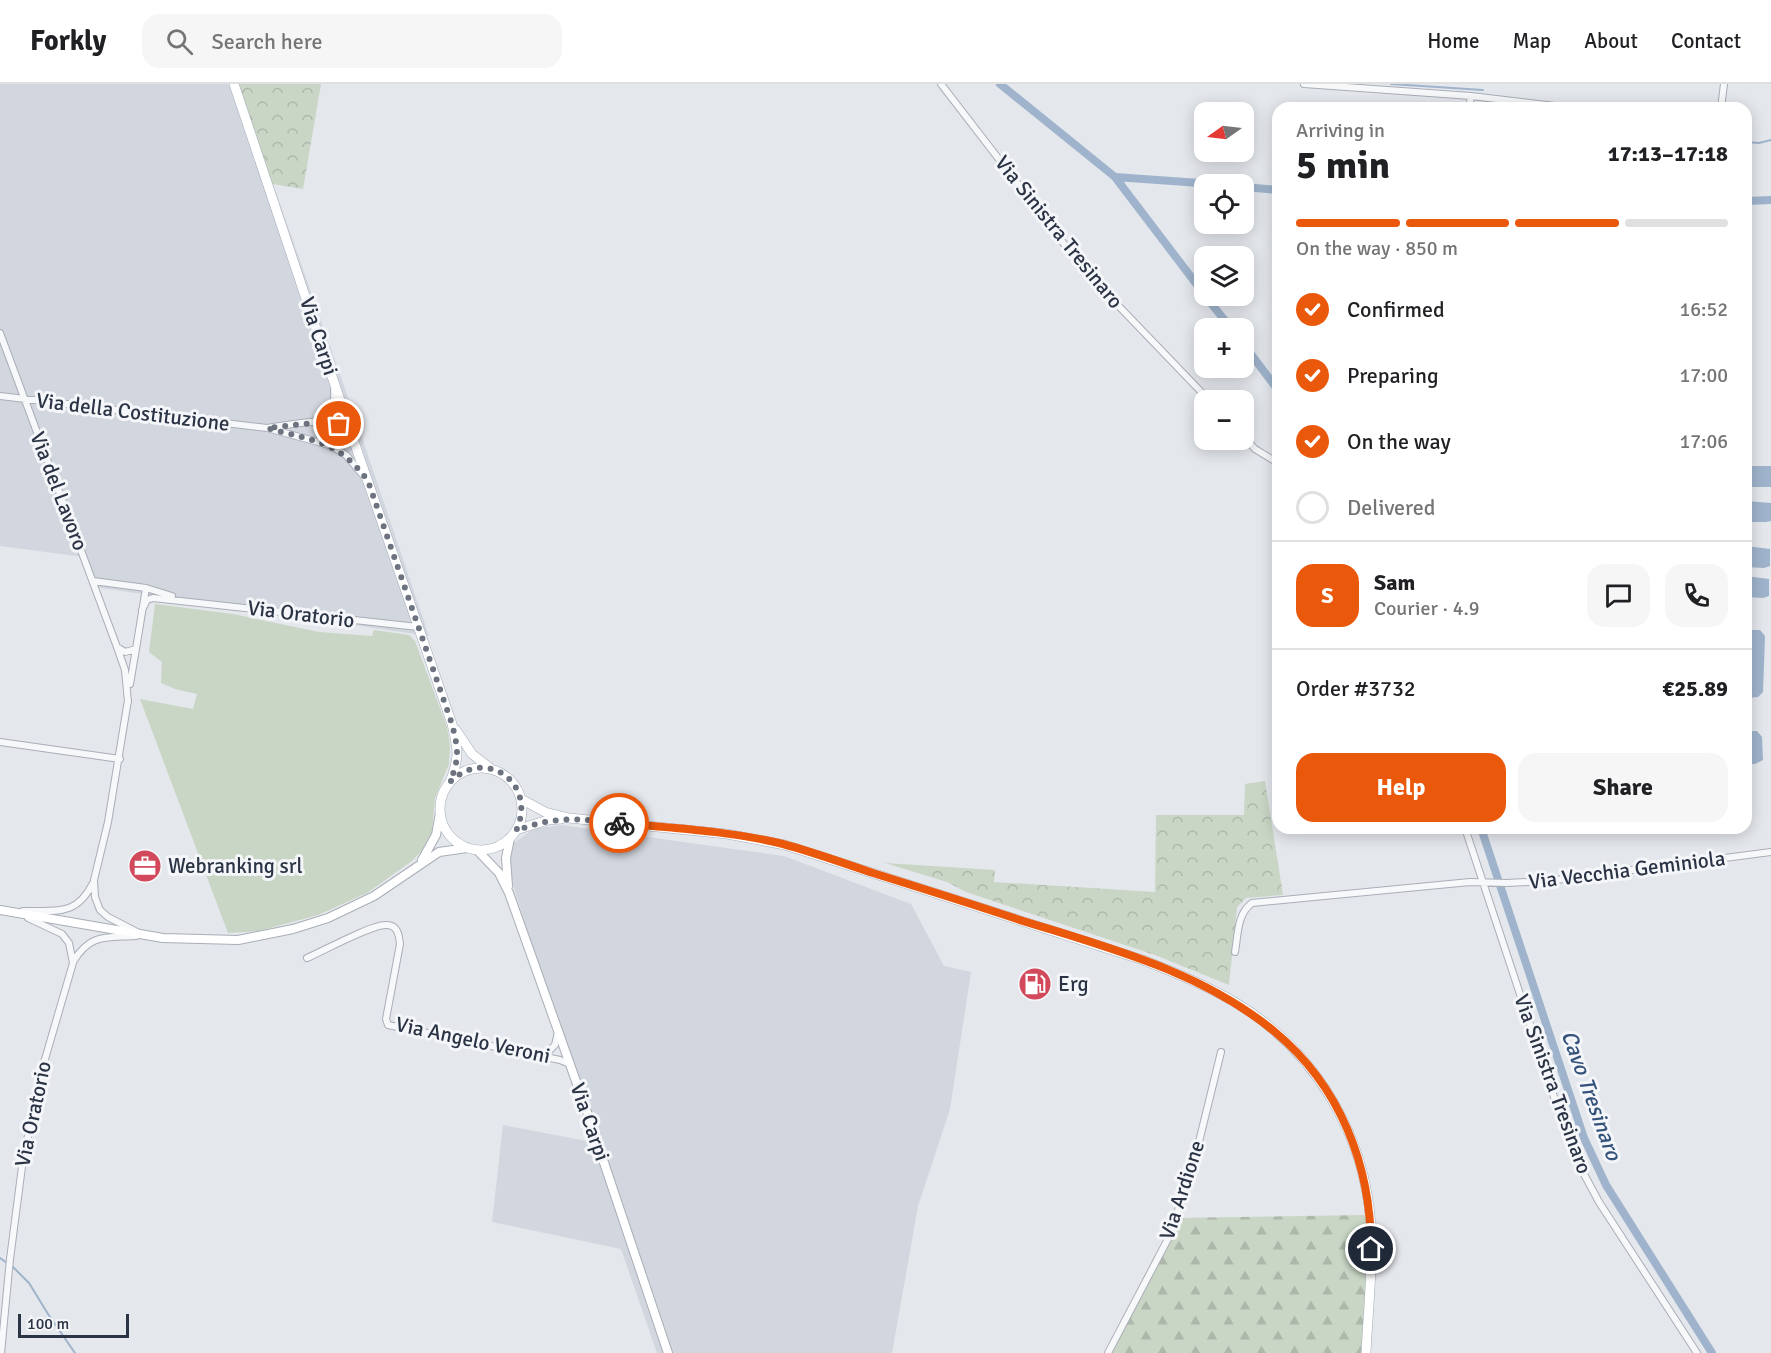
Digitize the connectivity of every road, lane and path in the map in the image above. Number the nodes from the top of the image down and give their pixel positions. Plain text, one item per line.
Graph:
1 (234, 84) edge
2 (941, 84) edge
3 (1304, 84) edge
4 (1724, 84) edge
5 (1471, 96) junction
6 (1470, 102) edge
7 (1521, 102) edge
8 (1722, 102) edge
9 (0, 333) edge
10 (332, 372) junction
11 (1199, 390) edge
12 (0, 396) edge
13 (25, 399) junction
14 (313, 423) junction
15 (267, 428) junction
16 (351, 434) junction
17 (329, 445) junction
18 (1254, 448) edge
19 (1272, 459) edge
20 (368, 481) junction
21 (93, 581) junction
22 (146, 588) junction
23 (184, 600) junction
24 (142, 610) junction
25 (418, 627) junction
26 (117, 647) junction
27 (136, 649) junction
28 (128, 702) junction
29 (452, 724) junction
30 (0, 742) edge
31 (120, 759) junction
32 (490, 768) junction
33 (450, 782) junction
34 (521, 799) junction
35 (440, 813) junction
36 (569, 818) junction
37 (513, 834) junction
38 (1468, 834) edge
39 (472, 849) junction
40 (1771, 852) edge
41 (420, 864) junction
42 (94, 880) junction
43 (1485, 882) junction
44 (509, 893) junction
45 (0, 910) edge
46 (13, 912) junction
47 (146, 936) junction
48 (1235, 952) dead end
49 (307, 958) dead end
50 (73, 963) junction
51 (558, 1031) junction
52 (1221, 1052) dead end
53 (543, 1057) junction
54 (570, 1064) junction
55 (1, 1353) edge
56 (668, 1353) edge
57 (1108, 1353) edge
58 (1366, 1353) edge
59 (1697, 1353) edge

1 - 10 main road, Via Carpi
2 - 11 street, Via Sinistra Tresinaro
3 - 5 street
4 - 8 street
5 - 6 street
5 - 7 street
9 - 13 street, Via del Lavoro
10 - 14 street
10 - 16 main road, Via Carpi
12 - 13 street, Via della Costituzione
13 - 15 street, Via della Costituzione
13 - 21 street, Via del Lavoro
14 - 15 street, Via della Costituzione
14 - 16 street, Via della Costituzione
15 - 17 street, Via della Costituzione
16 - 17 street
16 - 20 main road, Via Carpi
17 - 20 street, Via della Costituzione
18 - 19 street
20 - 25 main road, Via Carpi
21 - 22 street, Via Oratorio
21 - 26 street
22 - 23 street, Via Oratorio
22 - 24 street
23 - 24 street, Via Oratorio
23 - 25 street, Via Oratorio
24 - 27 street
25 - 29 main road, Via Carpi
26 - 27 street
26 - 28 street
27 - 28 street
28 - 31 street
29 - 32 main road, Via Carpi
29 - 33 main road, Via Carpi
30 - 31 street
31 - 42 street
32 - 33 main road
32 - 34 main road, Via Carpi
33 - 35 main road, Via Carpi
34 - 36 main road
34 - 37 main road, Via Carpi
35 - 39 main road, Via Carpi
35 - 41 main road
36 - 37 main road
36 - 58 main road
37 - 39 main road
37 - 44 main road, Via Carpi
38 - 43 street, Via Sinistra Tresinaro
39 - 41 main road
39 - 44 main road, Via Carpi
40 - 43 street, Via Vecchia Geminiola
41 - 47 main road
42 - 46 street
42 - 47 street
43 - 48 street
43 - 59 street, Via Sinistra Tresinaro
44 - 51 main road, Via Carpi
45 - 46 main road
46 - 47 main road
46 - 50 street
47 - 50 street
49 - 53 street, Via Angelo Veroni
50 - 55 street, Via Oratorio
51 - 53 street
51 - 54 main road, Via Carpi
52 - 57 street, Via Ardione
53 - 54 street, Via Angelo Veroni
54 - 56 main road, Via Carpi

